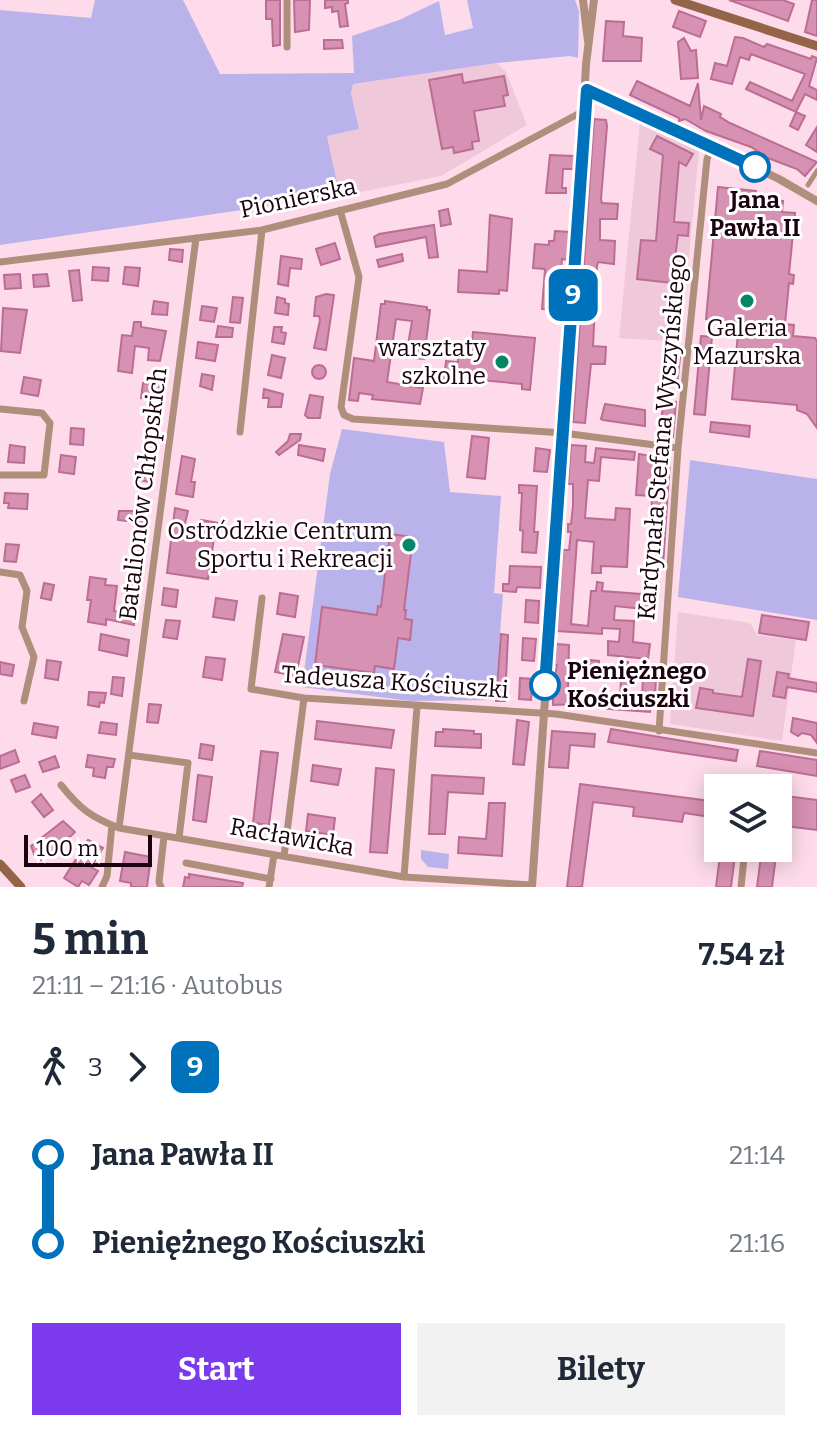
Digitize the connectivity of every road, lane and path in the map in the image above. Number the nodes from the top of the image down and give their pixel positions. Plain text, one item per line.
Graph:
1 (287, 0) edge
2 (583, 0) edge
3 (594, 0) edge
4 (675, 0) edge
5 (588, 42) junction
6 (817, 46) edge
7 (287, 47) dead end
8 (587, 90) junction
9 (585, 113) junction
10 (712, 147) junction
11 (817, 171) edge
12 (808, 185) dead end
13 (817, 201) edge
14 (340, 210) junction
15 (262, 230) junction
16 (196, 238) junction
17 (1, 262) edge
18 (0, 271) edge
19 (0, 409) edge
20 (240, 432) dead end
21 (563, 433) junction
22 (678, 448) junction
23 (0, 475) edge
24 (0, 572) edge
25 (262, 598) dead end
26 (304, 698) junction
27 (24, 701) dead end
28 (417, 707) junction
29 (543, 713) junction
30 (659, 731) junction
31 (817, 753) edge
32 (129, 755) junction
33 (61, 785) dead end
34 (116, 826) junction
35 (164, 836) junction
36 (179, 838) junction
37 (274, 855) junction
38 (284, 856) junction
39 (744, 862) edge
40 (186, 863) dead end
41 (0, 864) edge
42 (404, 877) junction
43 (270, 883) edge
44 (532, 886) edge
45 (21, 887) edge
46 (102, 887) edge
47 (161, 887) edge
48 (741, 887) edge

1 - 7 street
2 - 5 street
3 - 5 street
4 - 6 main road
5 - 8 street
8 - 9 street
8 - 10 street
9 - 14 street, Pionierska
9 - 21 street
10 - 13 street
10 - 22 street, Kardynała Stefana Wyszyńskiego
11 - 12 street
14 - 15 street, Pionierska
14 - 21 street
15 - 16 street, Pionierska
15 - 20 street
16 - 17 street, Pionierska
16 - 32 street, Batalionów Chłopskich
17 - 18 street
19 - 23 street
21 - 22 street
21 - 29 street
22 - 30 street, Kardynała Stefana Wyszyńskiego
24 - 27 street
25 - 26 street, Tadeusza Kościuszki
26 - 28 street, Tadeusza Kościuszki
26 - 38 street
28 - 29 street, Tadeusza Kościuszki
28 - 42 street
29 - 30 street, Tadeusza Kościuszki
29 - 44 street
30 - 31 street, Tadeusza Kościuszki
32 - 34 street, Batalionów Chłopskich
32 - 36 street
33 - 34 street, Racławicka
34 - 35 street, Racławicka
34 - 46 street, Batalionów Chłopskich
35 - 36 street, Racławicka
35 - 47 street
36 - 37 street, Racławicka
37 - 38 street, Racławicka
37 - 43 street
38 - 42 street, Racławicka
39 - 48 street
40 - 43 street
41 - 45 main road
42 - 44 street, Racławicka

